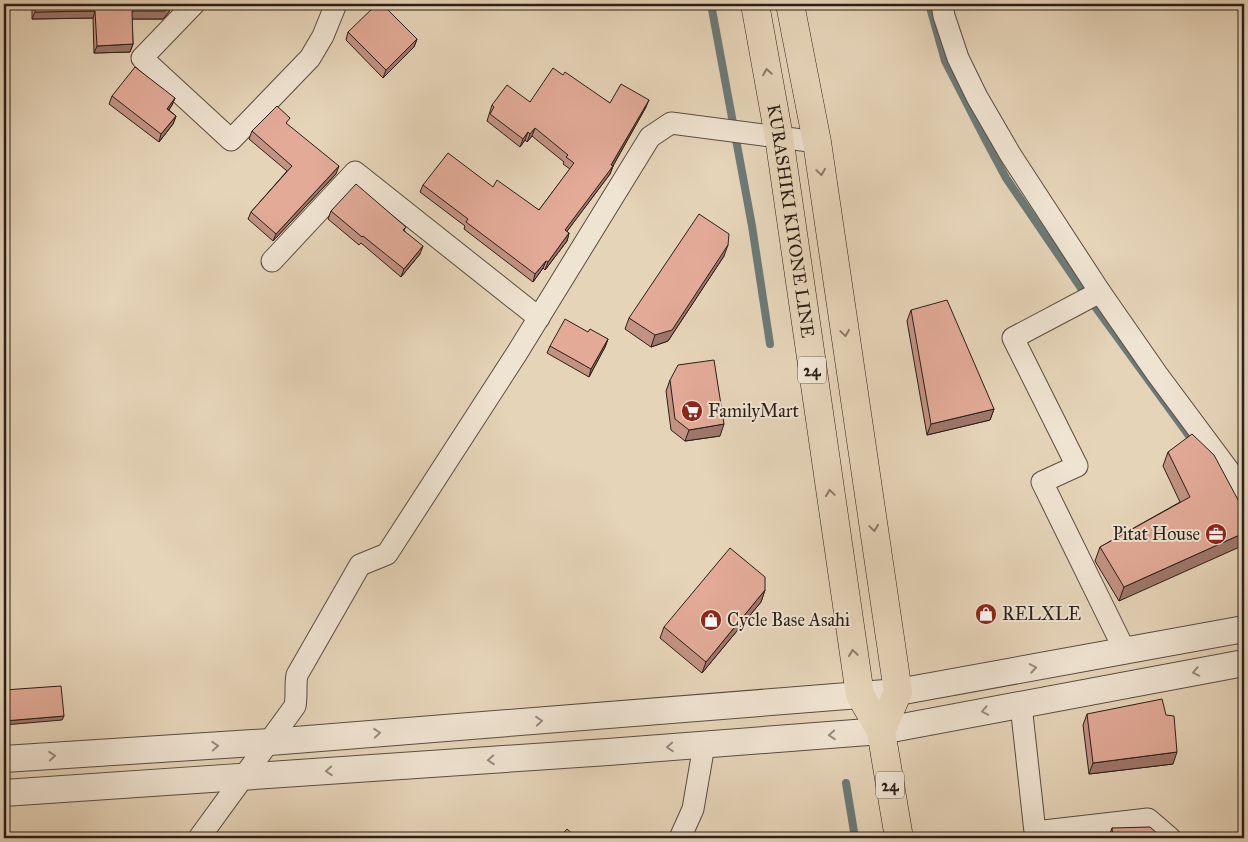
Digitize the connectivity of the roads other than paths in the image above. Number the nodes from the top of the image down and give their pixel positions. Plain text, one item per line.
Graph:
1 (194, 4) edge
2 (336, 4) edge
3 (755, 4) edge
4 (790, 4) edge
5 (942, 4) edge
6 (779, 137) junction
7 (817, 142) junction
8 (272, 261) dead end
9 (1100, 292) junction
10 (539, 318) junction
11 (1244, 491) edge
12 (1244, 629) edge
13 (1125, 651) junction
14 (1244, 663) edge
15 (898, 692) junction
16 (860, 695) junction
17 (1021, 705) junction
18 (881, 731) junction
19 (270, 742) junction
20 (704, 745) junction
21 (4, 759) edge
22 (243, 778) junction
23 (4, 793) edge
24 (199, 838) edge
25 (680, 838) edge
26 (899, 838) edge
27 (1170, 838) edge

1 - 2 street
6 -> 3 main road, KURASHIKI KIYONE LINE / 24
4 - 7 main road, KURASHIKI KIYONE LINE / 24
5 - 9 street
6 - 7 street
6 - 10 street
16 -> 6 main road, KURASHIKI KIYONE LINE / 24
7 -> 15 main road, KURASHIKI KIYONE LINE / 24
8 - 10 street
9 - 11 street
9 - 13 street
10 - 19 street
12 - 13 street
15 -> 13 street
14 -> 17 street
15 - 16 street
15 - 18 main road
16 - 18 main road, KURASHIKI KIYONE LINE / 24
19 -> 16 street
17 -> 18 street
17 - 27 street
18 -> 20 street
18 - 26 main road, KURASHIKI KIYONE LINE / 24
21 -> 19 street
19 - 22 street
20 -> 22 street
20 - 25 street
22 - 23 street
22 - 24 street

